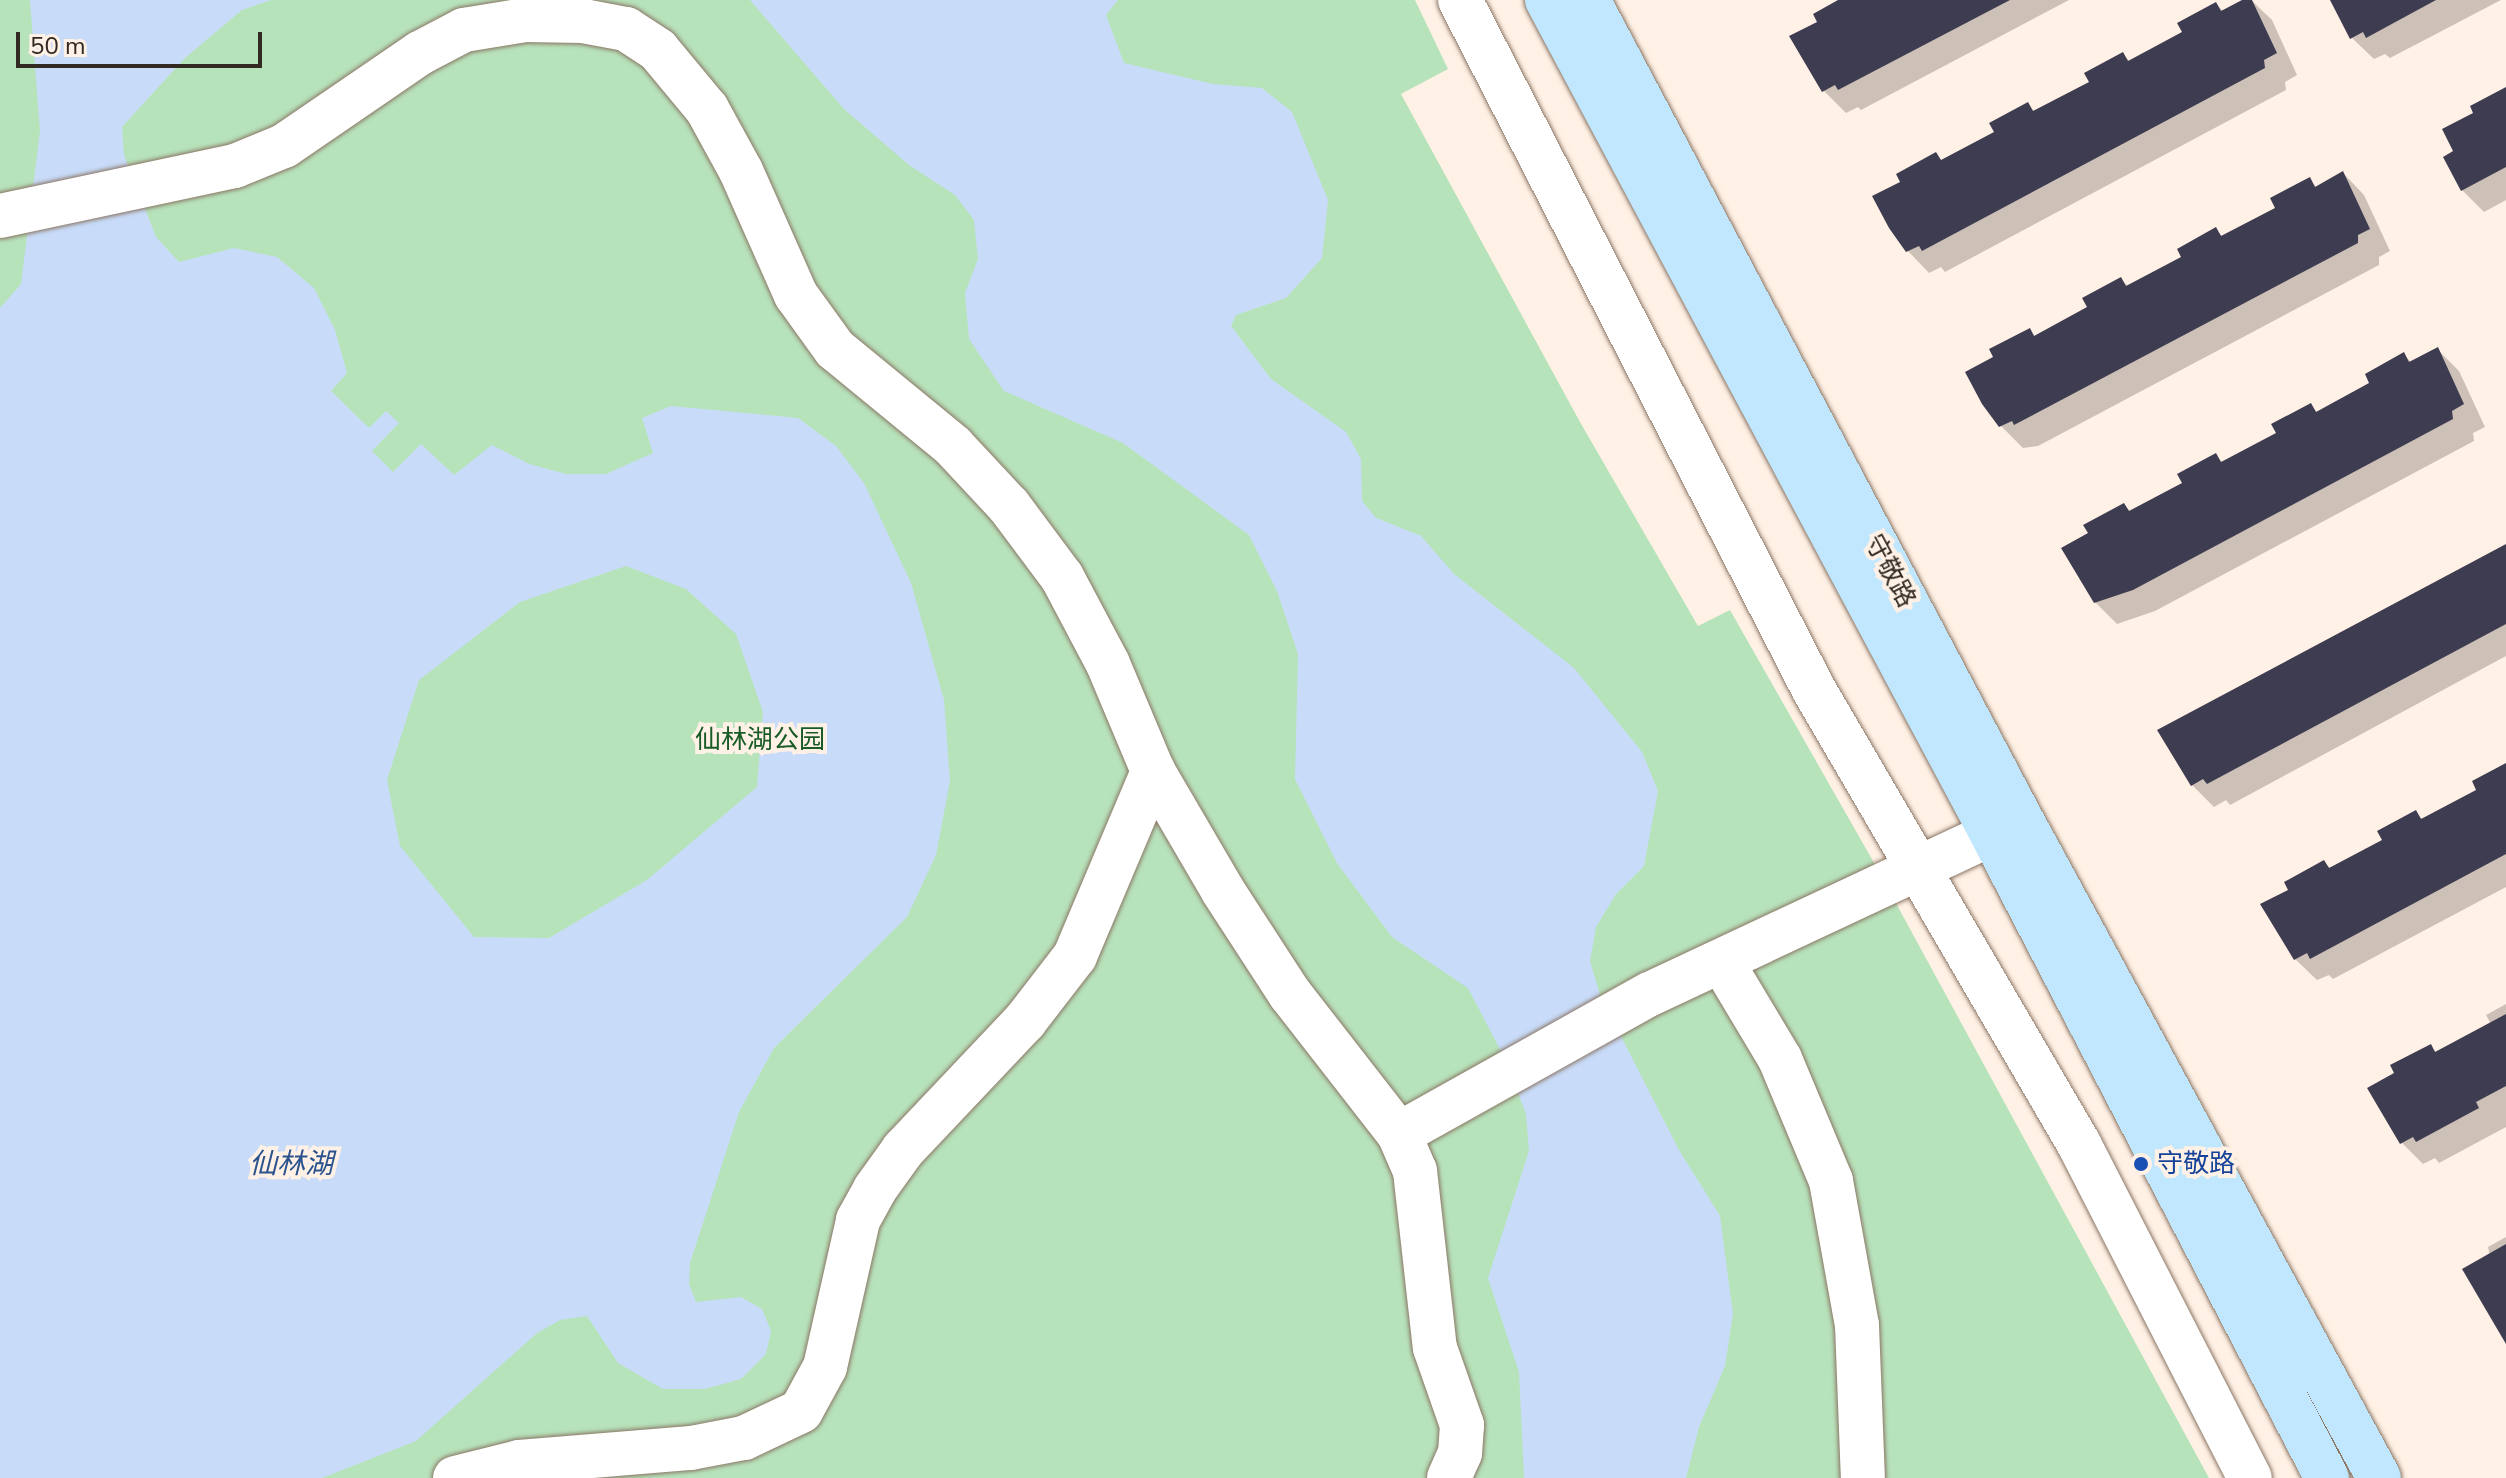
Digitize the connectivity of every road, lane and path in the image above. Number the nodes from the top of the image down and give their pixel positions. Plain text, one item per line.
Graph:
1 (1460, 0) edge
2 (1547, 0) edge
3 (1588, 0) edge
4 (0, 216) edge
5 (1153, 771) junction
6 (1992, 834) junction
7 (1920, 868) junction
8 (1722, 962) junction
9 (1399, 1134) junction
10 (455, 1478) edge
11 (1449, 1478) edge
12 (1863, 1478) edge
13 (2250, 1478) edge
14 (2327, 1478) edge
15 (2379, 1478) edge

1 - 7 street
2 - 6 main road, 守敬路
3 - 15 main road, 守敬路
4 - 5 street
5 - 9 street
5 - 10 street
6 - 7 street
6 - 14 main road, 守敬路
7 - 8 street
7 - 13 street
8 - 9 street
8 - 12 street
9 - 11 street

